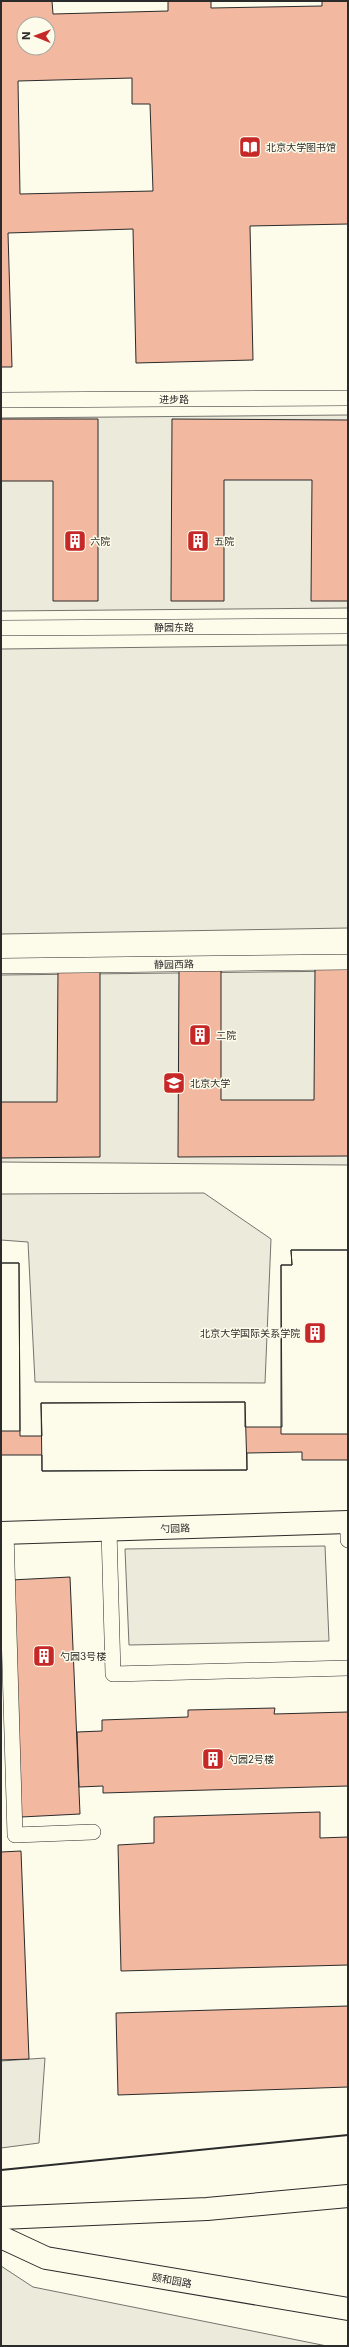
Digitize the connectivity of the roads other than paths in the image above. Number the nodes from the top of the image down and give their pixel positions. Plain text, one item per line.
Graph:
1 (348, 398) edge
2 (1, 400) edge
3 (348, 626) edge
4 (1, 628) edge
5 (348, 962) edge
6 (1, 966) edge
7 (348, 1522) edge
8 (109, 1530) junction
9 (3, 1533) edge
10 (348, 1540) edge
11 (348, 1668) edge
12 (93, 1832) dead end
13 (8, 1835) edge
14 (348, 2196) edge
15 (1, 2218) edge
16 (1, 2237) edge
17 (348, 2309) edge

1 - 2 lane, 进步路
3 - 4 lane, 静园东路
5 - 6 lane, 静园西路
7 - 8 street, 勺园路
7 - 10 lane
8 - 9 street, 勺园路
8 - 11 lane
9 - 13 lane
12 - 13 lane
14 - 15 street
16 - 17 street, 颐和园路

